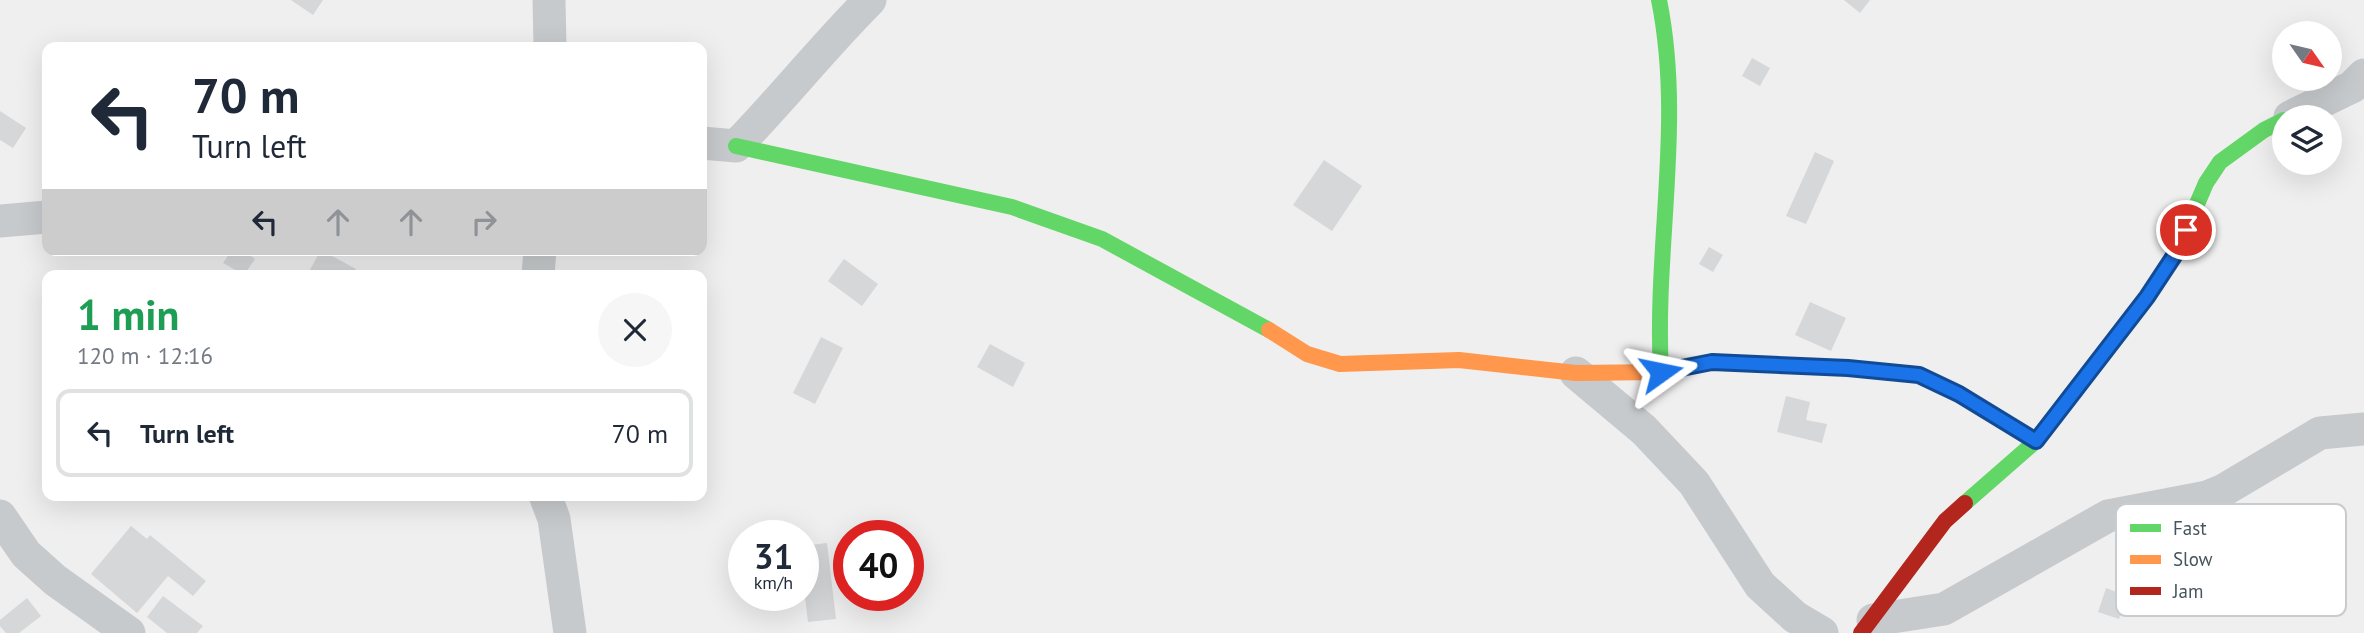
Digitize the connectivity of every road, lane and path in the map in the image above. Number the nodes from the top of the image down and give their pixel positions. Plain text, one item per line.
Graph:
1 (549, 0) edge
2 (870, 0) edge
3 (1658, 0) edge
4 (550, 42) edge
5 (2364, 75) edge
6 (2315, 105) edge
7 (2272, 126) edge
8 (707, 143) edge
9 (736, 146) junction
10 (42, 217) edge
11 (0, 221) edge
12 (1661, 372) junction
13 (1576, 373) junction
14 (2364, 429) edge
15 (2036, 441) junction
16 (547, 501) edge
17 (2171, 504) edge
18 (2116, 514) edge
19 (0, 516) edge
20 (1867, 627) edge
21 (130, 633) edge
22 (570, 633) edge
23 (1822, 633) edge

1 - 4 street
2 - 9 street
3 - 12 street
5 - 6 street
7 - 15 street
8 - 9 street
9 - 13 street
10 - 11 street
12 - 13 street
12 - 15 street
13 - 23 street
14 - 17 street
15 - 20 street
16 - 22 street
18 - 20 street
19 - 21 street

